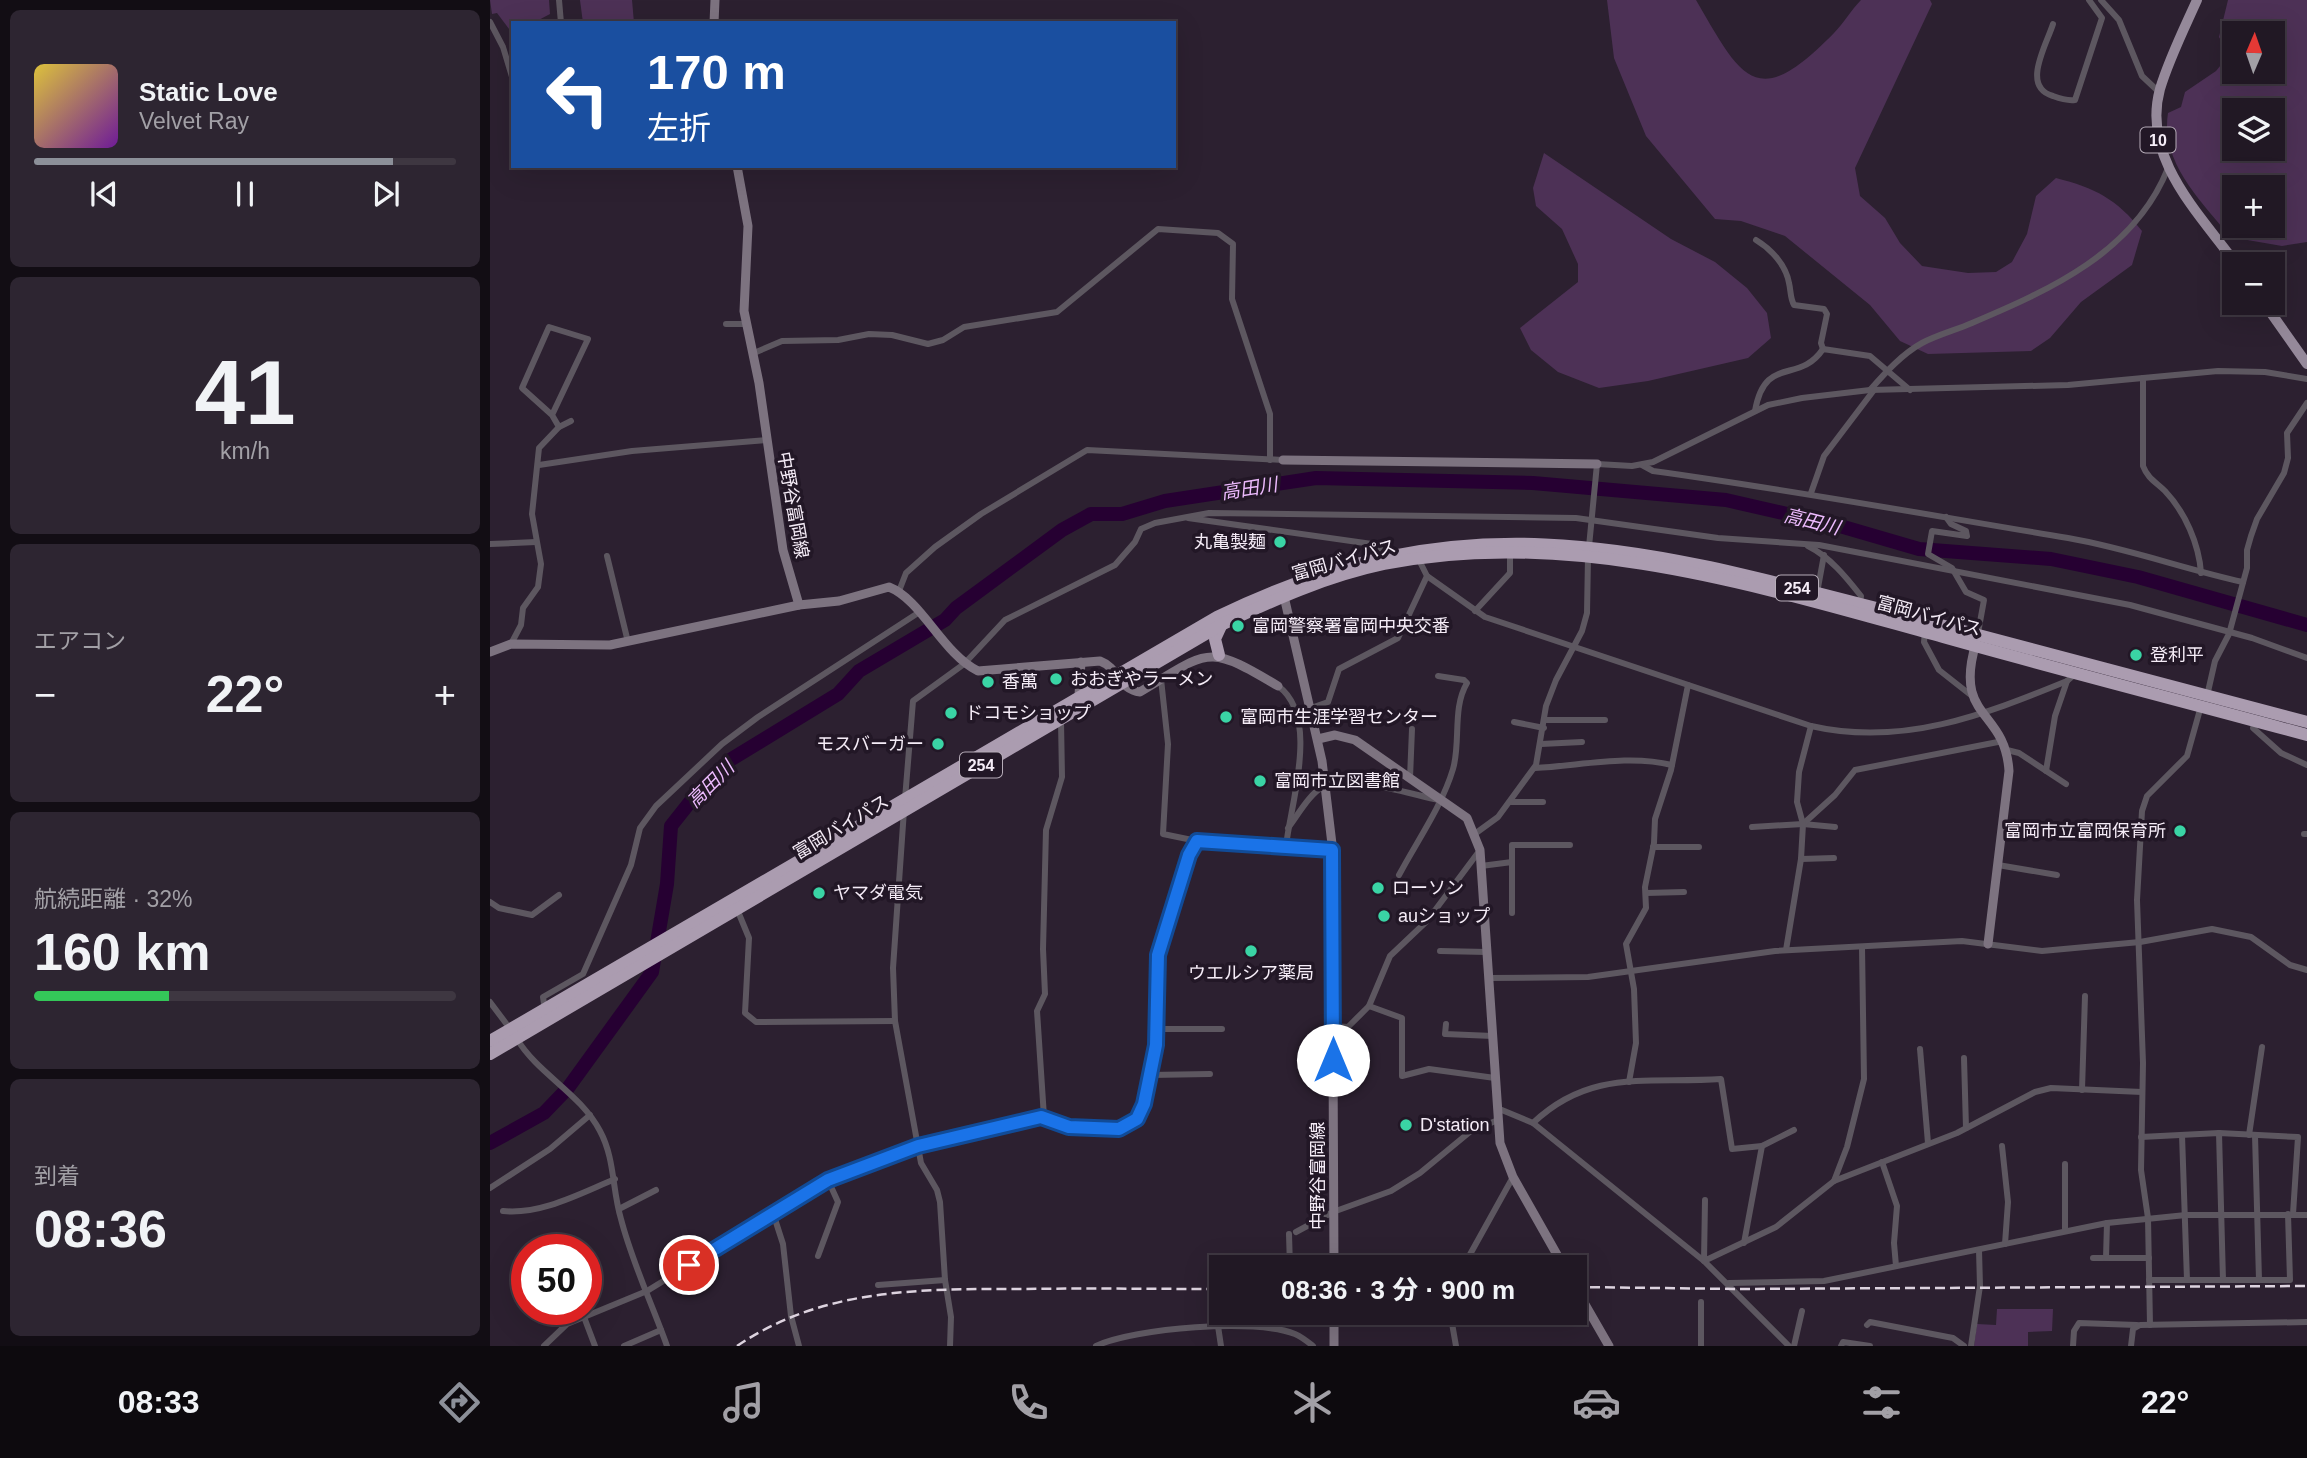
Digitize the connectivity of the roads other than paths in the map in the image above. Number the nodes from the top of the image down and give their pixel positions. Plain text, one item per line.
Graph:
1 (559, 0) edge
2 (715, 0) edge
3 (2089, 0) edge
4 (2101, 0) edge
5 (2197, 0) edge
6 (561, 21) edge
7 (714, 21) edge
8 (490, 22) edge
9 (2053, 24) dead end
10 (511, 44) edge
11 (503, 47) junction
12 (511, 73) edge
13 (2160, 92) junction
14 (737, 168) edge
15 (2168, 168) junction
16 (1756, 240) dead end
17 (2228, 252) edge
18 (2272, 315) edge
19 (726, 324) dead end
20 (747, 324) junction
21 (1822, 349) junction
22 (754, 353) junction
23 (2307, 364) edge
24 (1888, 370) junction
25 (2143, 379) junction
26 (2306, 380) edge
27 (1872, 390) junction
28 (1910, 390) junction
29 (2307, 403) edge
30 (1755, 411) junction
31 (552, 415) junction
32 (571, 421) dead end
33 (559, 427) junction
34 (766, 440) junction
35 (1270, 460) junction
36 (1283, 460) joint
37 (539, 465) junction
38 (1643, 465) junction
39 (1597, 467) junction
40 (1811, 493) junction
41 (1179, 517) junction
42 (1946, 517) junction
43 (1593, 521) junction
44 (536, 542) junction
45 (490, 544) edge
46 (1804, 544) junction
47 (1590, 552) junction
48 (1510, 553) junction
49 (1384, 555) junction
50 (1824, 555) junction
51 (607, 556) dead end
52 (1418, 558) junction
53 (1954, 570) junction
54 (2201, 573) junction
55 (1427, 576) junction
56 (2243, 582) junction
57 (899, 591) junction
58 (1282, 592) junction
59 (1817, 593) junction
60 (1860, 604) junction
61 (799, 605) junction
62 (1475, 611) junction
63 (920, 615) junction
64 (1221, 625) junction
65 (1925, 632) junction
66 (2229, 634) junction
67 (1977, 640) junction
68 (628, 642) junction
69 (511, 644) junction
70 (1573, 647) junction
71 (490, 652) edge
72 (1219, 655) junction
73 (2307, 658) edge
74 (1081, 662) junction
75 (963, 663) junction
76 (1438, 676) dead end
77 (2071, 677) junction
78 (1161, 679) junction
79 (1119, 680) junction
80 (1688, 685) junction
81 (1278, 686) joint
82 (1079, 695) junction
83 (1972, 696) junction
84 (2204, 701) junction
85 (1311, 708) junction
86 (1984, 715) junction
87 (1061, 719) junction
88 (1605, 719) dead end
89 (2255, 720) junction
90 (1514, 722) dead end
91 (2307, 722) edge
92 (1544, 724) junction
93 (1811, 726) junction
94 (1412, 729) dead end
95 (2307, 735) edge
96 (1318, 739) junction
97 (1582, 742) dead end
98 (1541, 744) junction
99 (2005, 746) junction
100 (1672, 765) junction
101 (2307, 765) edge
102 (1535, 768) junction
103 (2046, 771) junction
104 (1410, 778) junction
105 (2066, 784) dead end
106 (1326, 785) junction
107 (1440, 801) junction
108 (1510, 802) junction
109 (1543, 802) dead end
110 (905, 804) junction
111 (1803, 824) junction
112 (1752, 827) dead end
113 (1835, 827) dead end
114 (1288, 828) junction
115 (1476, 833) junction
116 (1197, 841) junction
117 (1230, 841) joint
118 (1570, 845) dead end
119 (1286, 846) junction
120 (1653, 846) junction
121 (1699, 847) dead end
122 (1332, 850) junction
123 (1480, 850) junction
124 (1834, 858) dead end
125 (1801, 859) junction
126 (1512, 862) junction
127 (1998, 865) junction
128 (1481, 866) junction
129 (1399, 875) dead end
130 (2057, 875) dead end
131 (1684, 892) dead end
132 (1646, 893) junction
133 (559, 895) dead end
134 (490, 902) edge
135 (737, 909) junction
136 (1512, 913) dead end
137 (2140, 942) junction
138 (1988, 944) junction
139 (1861, 947) junction
140 (1786, 950) junction
141 (1440, 951) dead end
142 (1487, 952) junction
143 (1631, 969) junction
144 (2307, 970) edge
145 (1489, 978) junction
146 (2085, 996) dead end
147 (490, 1002) edge
148 (1369, 1006) junction
149 (551, 1011) junction
150 (895, 1021) junction
151 (1446, 1024) dead end
152 (1333, 1027) junction
153 (1156, 1029) junction
154 (1223, 1029) dead end
155 (514, 1034) junction
156 (1493, 1036) junction
157 (490, 1041) edge
158 (2262, 1047) dead end
159 (1920, 1049) dead end
160 (490, 1054) edge
161 (1964, 1058) dead end
162 (1210, 1074) dead end
163 (1150, 1075) junction
164 (1495, 1078) junction
165 (1629, 1082) junction
166 (2082, 1090) junction
167 (2142, 1092) junction
168 (1497, 1108) junction
169 (588, 1112) junction
170 (1044, 1117) junction
171 (1498, 1120) junction
172 (1533, 1123) junction
173 (1966, 1128) junction
174 (1794, 1130) dead end
175 (2219, 1133) junction
176 (2182, 1135) junction
177 (2252, 1135) junction
178 (2141, 1137) junction
179 (1928, 1143) junction
180 (918, 1146) junction
181 (1762, 1146) junction
182 (2003, 1146) dead end
183 (1882, 1162) junction
184 (2066, 1164) dead end
185 (1513, 1177) junction
186 (615, 1179) junction
187 (828, 1180) junction
188 (1834, 1181) junction
189 (490, 1188) edge
190 (656, 1190) dead end
191 (1705, 1200) dead end
192 (619, 1209) junction
193 (503, 1211) dead end
194 (1334, 1212) junction
195 (772, 1213) junction
196 (2291, 1214) junction
197 (2257, 1215) junction
198 (2307, 1215) edge
199 (2186, 1216) junction
200 (2222, 1216) junction
201 (2148, 1218) junction
202 (2107, 1223) junction
203 (2065, 1231) junction
204 (1744, 1243) junction
205 (2005, 1244) junction
206 (1979, 1250) junction
207 (1291, 1255) edge
208 (1334, 1255) edge
209 (1471, 1255) edge
210 (1557, 1255) edge
211 (818, 1256) dead end
212 (2093, 1258) dead end
213 (2106, 1258) junction
214 (2149, 1258) junction
215 (1704, 1261) junction
216 (1896, 1266) junction
217 (944, 1280) junction
218 (2149, 1280) junction
219 (2187, 1280) junction
220 (2223, 1280) junction
221 (2259, 1280) junction
222 (1729, 1283) junction
223 (878, 1285) dead end
224 (647, 1291) junction
225 (1701, 1302) dead end
226 (1587, 1308) edge
227 (602, 1310) edge
228 (1802, 1311) dead end
229 (2307, 1322) edge
230 (566, 1325) edge
231 (587, 1325) edge
232 (1334, 1325) edge
233 (1452, 1325) edge
234 (1867, 1325) dead end
235 (2140, 1325) junction
236 (2150, 1325) junction
237 (1218, 1326) junction
238 (662, 1330) junction
239 (1101, 1345) edge
240 (544, 1346) edge
241 (595, 1346) edge
242 (624, 1346) edge
243 (667, 1346) edge
244 (799, 1346) edge
245 (950, 1346) edge
246 (1220, 1346) edge
247 (1314, 1346) edge
248 (1334, 1346) edge
249 (1456, 1346) edge
250 (1609, 1346) edge
251 (1701, 1346) edge
252 (1792, 1346) edge
253 (1842, 1346) edge
254 (1870, 1346) edge
255 (1964, 1346) edge
256 (1971, 1346) edge
257 (2073, 1346) edge
258 (2131, 1346) edge

1 - 6 street
2 - 7 street
3 - 9 street
4 - 13 street
5 - 13 main road, 10
8 - 11 street
10 - 11 street
11 - 12 street
13 - 15 main road, 10
14 - 20 street, 中野谷富岡線
15 - 17 main road, 10
15 - 24 street
16 - 21 street
18 - 23 main road
19 - 20 street
20 - 22 street, 中野谷富岡線
21 - 24 street
21 - 30 street
22 - 34 street, 中野谷富岡線
22 - 35 street
24 - 27 street
24 - 28 street
25 - 26 street
25 - 28 street
25 - 54 street
27 - 28 street
27 - 30 street
27 - 40 street
29 - 56 street
30 - 38 street
31 - 31 street
31 - 33 street
32 - 33 street
33 - 37 street
34 - 37 street
34 - 61 street, 中野谷富岡線
35 - 36 street
35 - 57 street
36 - 39 street
37 - 44 street
38 - 39 street
38 - 40 street
39 - 43 street
40 - 42 street
41 - 43 street
41 - 49 street
41 - 75 street
42 - 53 street
42 - 54 street
43 - 46 street
43 - 47 street
44 - 45 street
44 - 69 street
46 - 50 street
46 - 53 street
47 - 48 highway, 富岡バイパス / 254
47 - 49 highway, 富岡バイパス / 254
47 - 59 highway, 富岡バイパス / 254
47 - 65 highway, 富岡バイパス / 254
47 - 70 street
48 - 52 highway, 富岡バイパス / 254
48 - 62 street
49 - 58 highway, 富岡バイパス / 254
50 - 59 street
50 - 60 street
51 - 68 street
52 - 55 street
52 - 58 highway, 富岡バイパス / 254
53 - 66 street
53 - 67 street
54 - 56 street
55 - 62 street
55 - 85 street
56 - 66 street
57 - 61 street
57 - 63 street
58 - 64 highway, 富岡バイパス / 254
58 - 79 highway, 富岡バイパス / 254
58 - 85 street, 中野谷富岡線
59 - 60 highway, 富岡バイパス / 254
60 - 67 highway, 富岡バイパス / 254
61 - 68 street
62 - 70 street
63 - 75 street
63 - 149 street
64 - 72 highway
64 - 79 highway, 富岡バイパス / 254
65 - 67 highway, 富岡バイパス / 254
65 - 83 street
66 - 73 street
66 - 84 street
67 - 77 highway, 富岡バイパス / 254
67 - 83 street
67 - 84 highway, 富岡バイパス / 254
68 - 69 street
69 - 71 street
70 - 80 street
70 - 92 street
72 - 78 street
72 - 81 street
74 - 75 street
74 - 79 street
74 - 82 street
75 - 110 street
76 - 107 street
77 - 84 highway, 富岡バイパス / 254
77 - 86 street
77 - 103 street
78 - 79 street
78 - 116 street
79 - 82 highway, 富岡バイパス / 254
79 - 87 highway, 富岡バイパス / 254
80 - 93 street
80 - 100 street
81 - 114 street
82 - 110 highway, 富岡バイパス / 254
83 - 86 street
84 - 89 highway, 富岡バイパス / 254
84 - 91 highway, 富岡バイパス / 254
84 - 137 street
85 - 96 street, 中野谷富岡線
86 - 93 street
86 - 99 street
87 - 110 highway, 富岡バイパス / 254
87 - 170 street
88 - 92 street
89 - 95 highway, 富岡バイパス / 254
89 - 101 street
90 - 92 street
92 - 98 street
93 - 111 street
94 - 104 street
96 - 104 street
96 - 106 street, 中野谷富岡線
97 - 98 street
98 - 102 street
99 - 103 street
99 - 111 street
99 - 127 street
100 - 102 street
100 - 120 street
102 - 108 street
103 - 105 street
104 - 107 street
106 - 107 street
106 - 114 street
106 - 122 street, 中野谷富岡線
107 - 115 street
107 - 129 street
108 - 109 street
108 - 115 street
110 - 135 highway, 富岡バイパス / 254
110 - 149 highway, 富岡バイパス / 254
110 - 150 street
111 - 112 street
111 - 113 street
111 - 125 street
114 - 119 street
115 - 123 street
116 - 117 street
116 - 153 street
117 - 119 street
118 - 126 street
119 - 122 street
120 - 121 street
120 - 132 street
122 - 152 street, 中野谷富岡線
123 - 128 street
123 - 148 street
124 - 125 street
125 - 140 street
126 - 128 street
126 - 136 street
127 - 130 street
127 - 138 street
128 - 142 street
131 - 132 street
132 - 143 street
133 - 134 street
135 - 149 highway, 富岡バイパス / 254
135 - 150 street
137 - 138 street
137 - 144 street
137 - 167 street
138 - 139 street
139 - 140 street
139 - 188 street
140 - 143 street
141 - 142 street
142 - 145 street
143 - 145 street
143 - 165 street
145 - 156 street
146 - 166 street
147 - 155 street
148 - 152 street
148 - 164 street
149 - 155 highway, 富岡バイパス / 254
150 - 180 street
151 - 156 street
152 - 194 street, 中野谷富岡線
153 - 154 street
153 - 163 street
155 - 157 highway, 富岡バイパス / 254
155 - 160 highway, 富岡バイパス / 254
155 - 169 street
156 - 164 street
158 - 177 street
159 - 179 street
161 - 173 street
162 - 163 street
163 - 170 street
164 - 168 street
165 - 172 street
165 - 181 street
166 - 167 street
166 - 173 street
167 - 178 street
168 - 171 street
168 - 172 street
169 - 186 street
169 - 189 street
170 - 180 street
171 - 185 street
171 - 194 street
172 - 215 street
173 - 179 street
174 - 181 street
175 - 176 street
175 - 177 street
175 - 200 street
176 - 178 street
176 - 199 street
177 - 196 street
177 - 197 street
178 - 201 street
179 - 183 street
180 - 187 street
180 - 217 street
181 - 204 street
182 - 205 street
183 - 188 street
183 - 216 street
184 - 203 street
185 - 209 street
185 - 210 street
186 - 192 street
186 - 193 street
187 - 195 street
187 - 211 street
188 - 204 street
190 - 192 street
191 - 215 street
192 - 224 street
194 - 207 street
194 - 208 street, 中野谷富岡線
195 - 224 street
195 - 244 street
196 - 197 street
196 - 198 street
196 - 221 street
197 - 200 street
197 - 221 street
199 - 200 street
199 - 201 street
199 - 219 street
200 - 220 street
201 - 202 street
201 - 214 street
202 - 203 street
202 - 213 street
203 - 205 street
204 - 215 street
205 - 206 street
206 - 216 street
206 - 256 street
212 - 213 street
213 - 214 street
214 - 218 street
215 - 222 street
216 - 222 street
217 - 223 street
217 - 245 street
218 - 219 street
218 - 236 street
219 - 220 street
220 - 221 street
222 - 252 street
224 - 227 street
224 - 238 street
225 - 251 street
226 - 250 street
228 - 252 street
229 - 236 street
230 - 240 street
231 - 241 street
232 - 248 street
233 - 249 street
234 - 255 street
235 - 236 street
235 - 257 street
235 - 258 street
237 - 239 street
237 - 246 street
237 - 247 street
238 - 242 street
238 - 243 street
253 - 254 street

